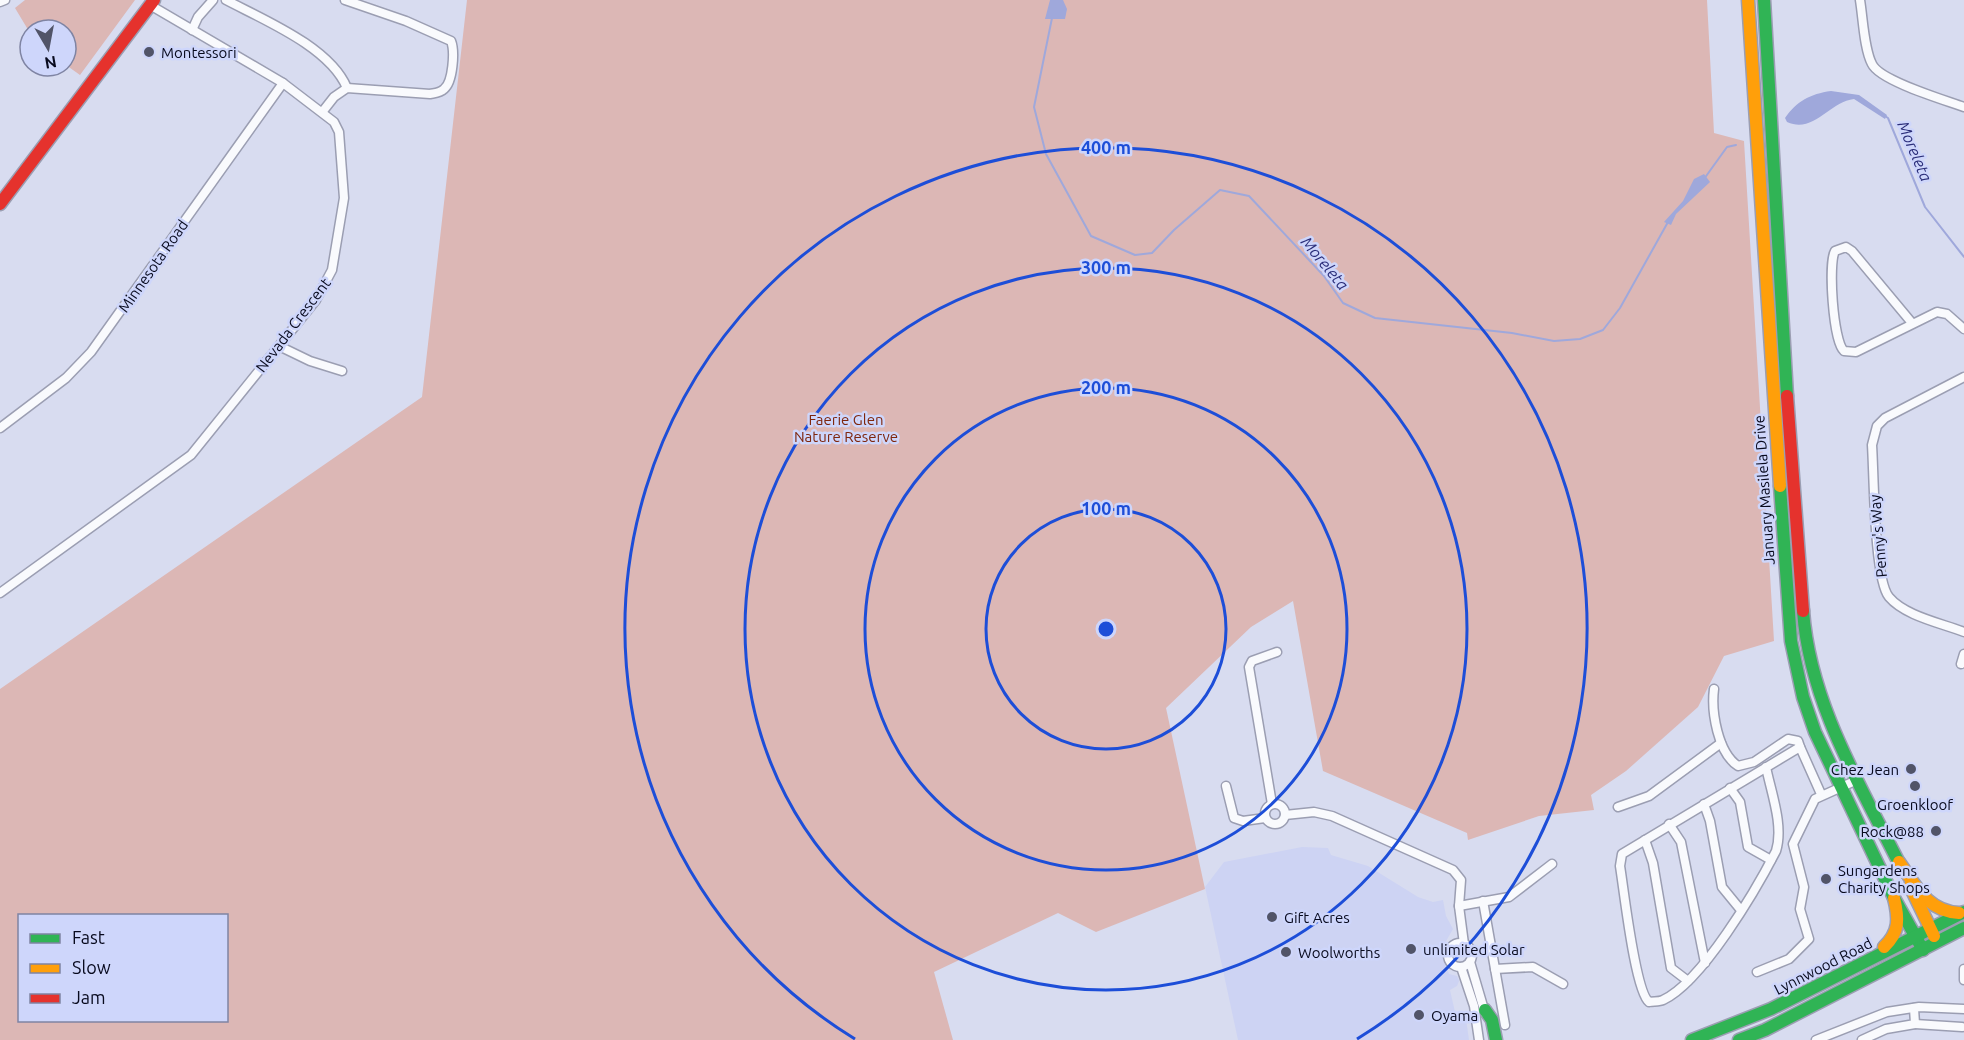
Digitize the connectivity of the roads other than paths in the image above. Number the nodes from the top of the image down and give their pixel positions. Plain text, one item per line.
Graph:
1 (5, 0) edge
2 (213, 0) edge
3 (226, 0) edge
4 (345, 0) edge
5 (1749, 0) edge
6 (1764, 0) edge
7 (1860, 0) edge
8 (0, 2) edge
9 (152, 3) edge
10 (192, 30) junction
11 (283, 83) junction
12 (346, 88) junction
13 (1964, 107) edge
14 (323, 111) junction
15 (0, 204) edge
16 (1912, 323) junction
17 (1964, 328) edge
18 (279, 346) junction
19 (342, 371) dead end
20 (1964, 377) edge
21 (0, 428) edge
22 (0, 593) edge
23 (1964, 632) edge
24 (1277, 652) dead end
25 (1964, 654) edge
26 (1961, 664) dead end
27 (1714, 690) dead end
28 (1721, 743) junction
29 (1800, 747) junction
30 (1766, 767) junction
31 (1857, 780) junction
32 (1226, 786) dead end
33 (1842, 787) junction
34 (1730, 788) junction
35 (1821, 794) junction
36 (1272, 804) junction
37 (1704, 804) junction
38 (1618, 807) dead end
39 (1285, 815) junction
40 (1265, 818) junction
41 (1670, 824) junction
42 (1645, 840) junction
43 (1771, 860) junction
44 (1899, 862) junction
45 (1552, 864) dead end
46 (1894, 898) junction
47 (1483, 902) junction
48 (1459, 906) junction
49 (1740, 909) junction
50 (1963, 912) edge
51 (1461, 921) junction
52 (1964, 928) edge
53 (1931, 929) junction
54 (1915, 936) junction
55 (1936, 943) junction
56 (1464, 944) junction
57 (1452, 946) junction
58 (1923, 950) junction
59 (1470, 962) junction
60 (1705, 963) junction
61 (1461, 967) junction
62 (1853, 968) junction
63 (1495, 969) junction
64 (1964, 969) edge
65 (1757, 972) dead end
66 (1964, 980) edge
67 (1688, 981) junction
68 (1563, 984) dead end
69 (1914, 1008) junction
70 (1964, 1009) edge
71 (1485, 1010) junction
72 (1915, 1024) junction
73 (1504, 1025) dead end
74 (1962, 1027) dead end
75 (1479, 1040) edge
76 (1490, 1040) edge
77 (1496, 1040) edge
78 (1692, 1040) edge
79 (1739, 1040) edge
80 (1815, 1040) edge
81 (1862, 1040) edge

1 - 8 street
2 - 10 street
3 - 12 street
4 - 12 street
5 - 33 main road, January Masilela Drive
6 - 31 main road, January Masilela Drive
7 - 13 street
9 - 10 street, Nevada Crescent
9 - 15 main road
10 - 11 street, Nevada Crescent
11 - 14 street, Nevada Crescent
11 - 21 street, Minnesota Road
12 - 14 street
14 - 18 street, Nevada Crescent
16 - 16 street
16 - 17 street
18 - 19 street
18 - 22 street, Nevada Crescent
20 - 23 street, Penny's Way
24 - 36 street
25 - 26 street
27 - 28 street
28 - 29 street
28 - 38 street
29 - 30 street
29 - 35 street
30 - 34 street
30 - 43 street
31 - 33 street
31 - 44 main road, January Masilela Drive
32 - 40 street
33 - 35 street
33 - 46 main road, January Masilela Drive
34 - 37 street
34 - 43 street
35 - 65 street
36 - 39 street
36 - 40 street
37 - 41 street
37 - 49 street
39 - 40 street
39 - 48 street
41 - 42 street
41 - 60 street
42 - 67 street
42 - 67 street
43 - 49 street
44 - 50 main road
44 - 53 main road, January Masilela Drive
45 - 47 street
46 - 54 main road, January Masilela Drive
46 - 62 main road
47 - 48 street
47 - 63 street
48 - 51 street
49 - 60 street
50 - 53 main road, Lynnwood Road
51 - 56 street
51 - 57 street
52 - 55 main road, Lynnwood Road
53 - 54 main road, Lynnwood Road
53 - 55 main road, January Masilela Drive
54 - 58 main road, January Masilela Drive
54 - 62 main road, Lynnwood Road
55 - 58 main road, Lynnwood Road
56 - 57 street
56 - 59 street
57 - 61 street
58 - 79 main road, Lynnwood Road
59 - 61 street
59 - 71 street
60 - 67 street
61 - 75 street
62 - 78 main road, Lynnwood Road
63 - 68 street
63 - 73 street
64 - 66 street
69 - 70 street
69 - 72 street
69 - 80 street
71 - 76 street
71 - 77 main road
72 - 74 street
72 - 81 street

